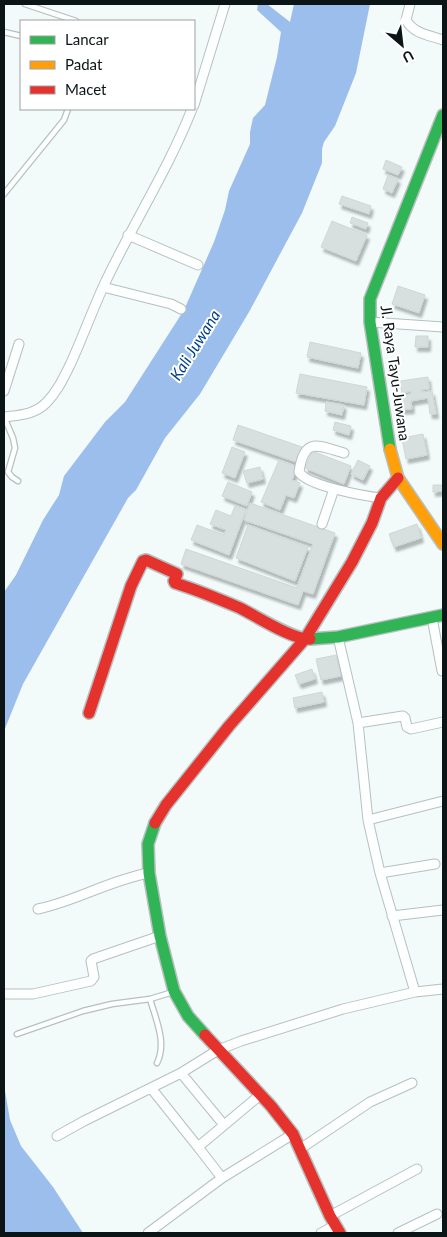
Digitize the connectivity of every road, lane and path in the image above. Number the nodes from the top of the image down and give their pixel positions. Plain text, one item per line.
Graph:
1 (25, 4) edge
2 (225, 4) edge
3 (410, 4) edge
4 (73, 20) edge
5 (4, 32) edge
6 (20, 36) edge
7 (443, 40) edge
8 (195, 102) edge
9 (68, 110) edge
10 (192, 110) edge
11 (443, 115) edge
12 (4, 194) edge
13 (128, 235) junction
14 (198, 265) dead end
15 (103, 287) junction
16 (182, 309) dead end
17 (370, 322) junction
18 (443, 327) edge
19 (19, 344) dead end
20 (4, 391) edge
21 (4, 417) edge
22 (344, 453) dead end
23 (398, 478) junction
24 (18, 481) dead end
25 (334, 489) junction
26 (381, 498) junction
27 (322, 524) dead end
28 (443, 542) edge
29 (438, 617) edge
30 (338, 637) junction
31 (305, 639) junction
32 (442, 671) edge
33 (89, 713) dead end
34 (443, 722) edge
35 (358, 723) junction
36 (443, 801) edge
37 (368, 820) junction
38 (435, 864) dead end
39 (149, 873) junction
40 (380, 873) junction
41 (38, 909) dead end
42 (443, 910) edge
43 (392, 916) junction
44 (160, 936) junction
45 (443, 989) edge
46 (174, 992) junction
47 (415, 992) junction
48 (4, 994) edge
49 (150, 999) junction
50 (17, 1034) dead end
51 (218, 1050) junction
52 (157, 1063) dead end
53 (181, 1073) junction
54 (412, 1083) dead end
55 (151, 1088) junction
56 (260, 1095) junction
57 (224, 1125) junction
58 (293, 1134) junction
59 (57, 1136) dead end
60 (198, 1147) junction
61 (300, 1148) junction
62 (417, 1168) dead end
63 (222, 1178) junction
64 (436, 1214) dead end
65 (335, 1225) edge
66 (148, 1233) edge
67 (321, 1233) edge
68 (398, 1233) edge

1 - 4 lane
2 - 8 street
3 - 7 street
5 - 6 lane
9 - 12 lane
10 - 13 street
11 - 17 street, Jl. Raya Tayu-Juwana
13 - 14 street
13 - 15 street
15 - 16 street
15 - 21 street
17 - 18 street
17 - 23 street, Jl. Raya Tayu-Juwana
19 - 20 street
21 - 24 lane
22 - 25 street
23 - 26 street
23 - 28 street, Jl. Raya Tayu-Juwana
25 - 26 street
25 - 27 street
26 - 31 street
29 - 30 street
29 - 32 street
30 - 31 street
30 - 35 street
31 - 33 street
31 - 39 street
34 - 35 street
35 - 37 street
36 - 37 street
37 - 40 street
38 - 40 street
39 - 41 street
39 - 44 street
40 - 43 street
42 - 43 street
43 - 47 street
44 - 46 street
44 - 48 street
45 - 47 street
46 - 49 lane
46 - 51 street
47 - 51 street
49 - 50 lane
49 - 52 lane
51 - 53 street
51 - 56 street
53 - 55 street
53 - 57 street
54 - 61 street
55 - 59 street
55 - 60 street
56 - 57 street
56 - 58 street
57 - 60 street
58 - 61 street
58 - 63 street
60 - 63 street
61 - 65 street
62 - 65 street
63 - 66 street
64 - 68 street
65 - 67 street

